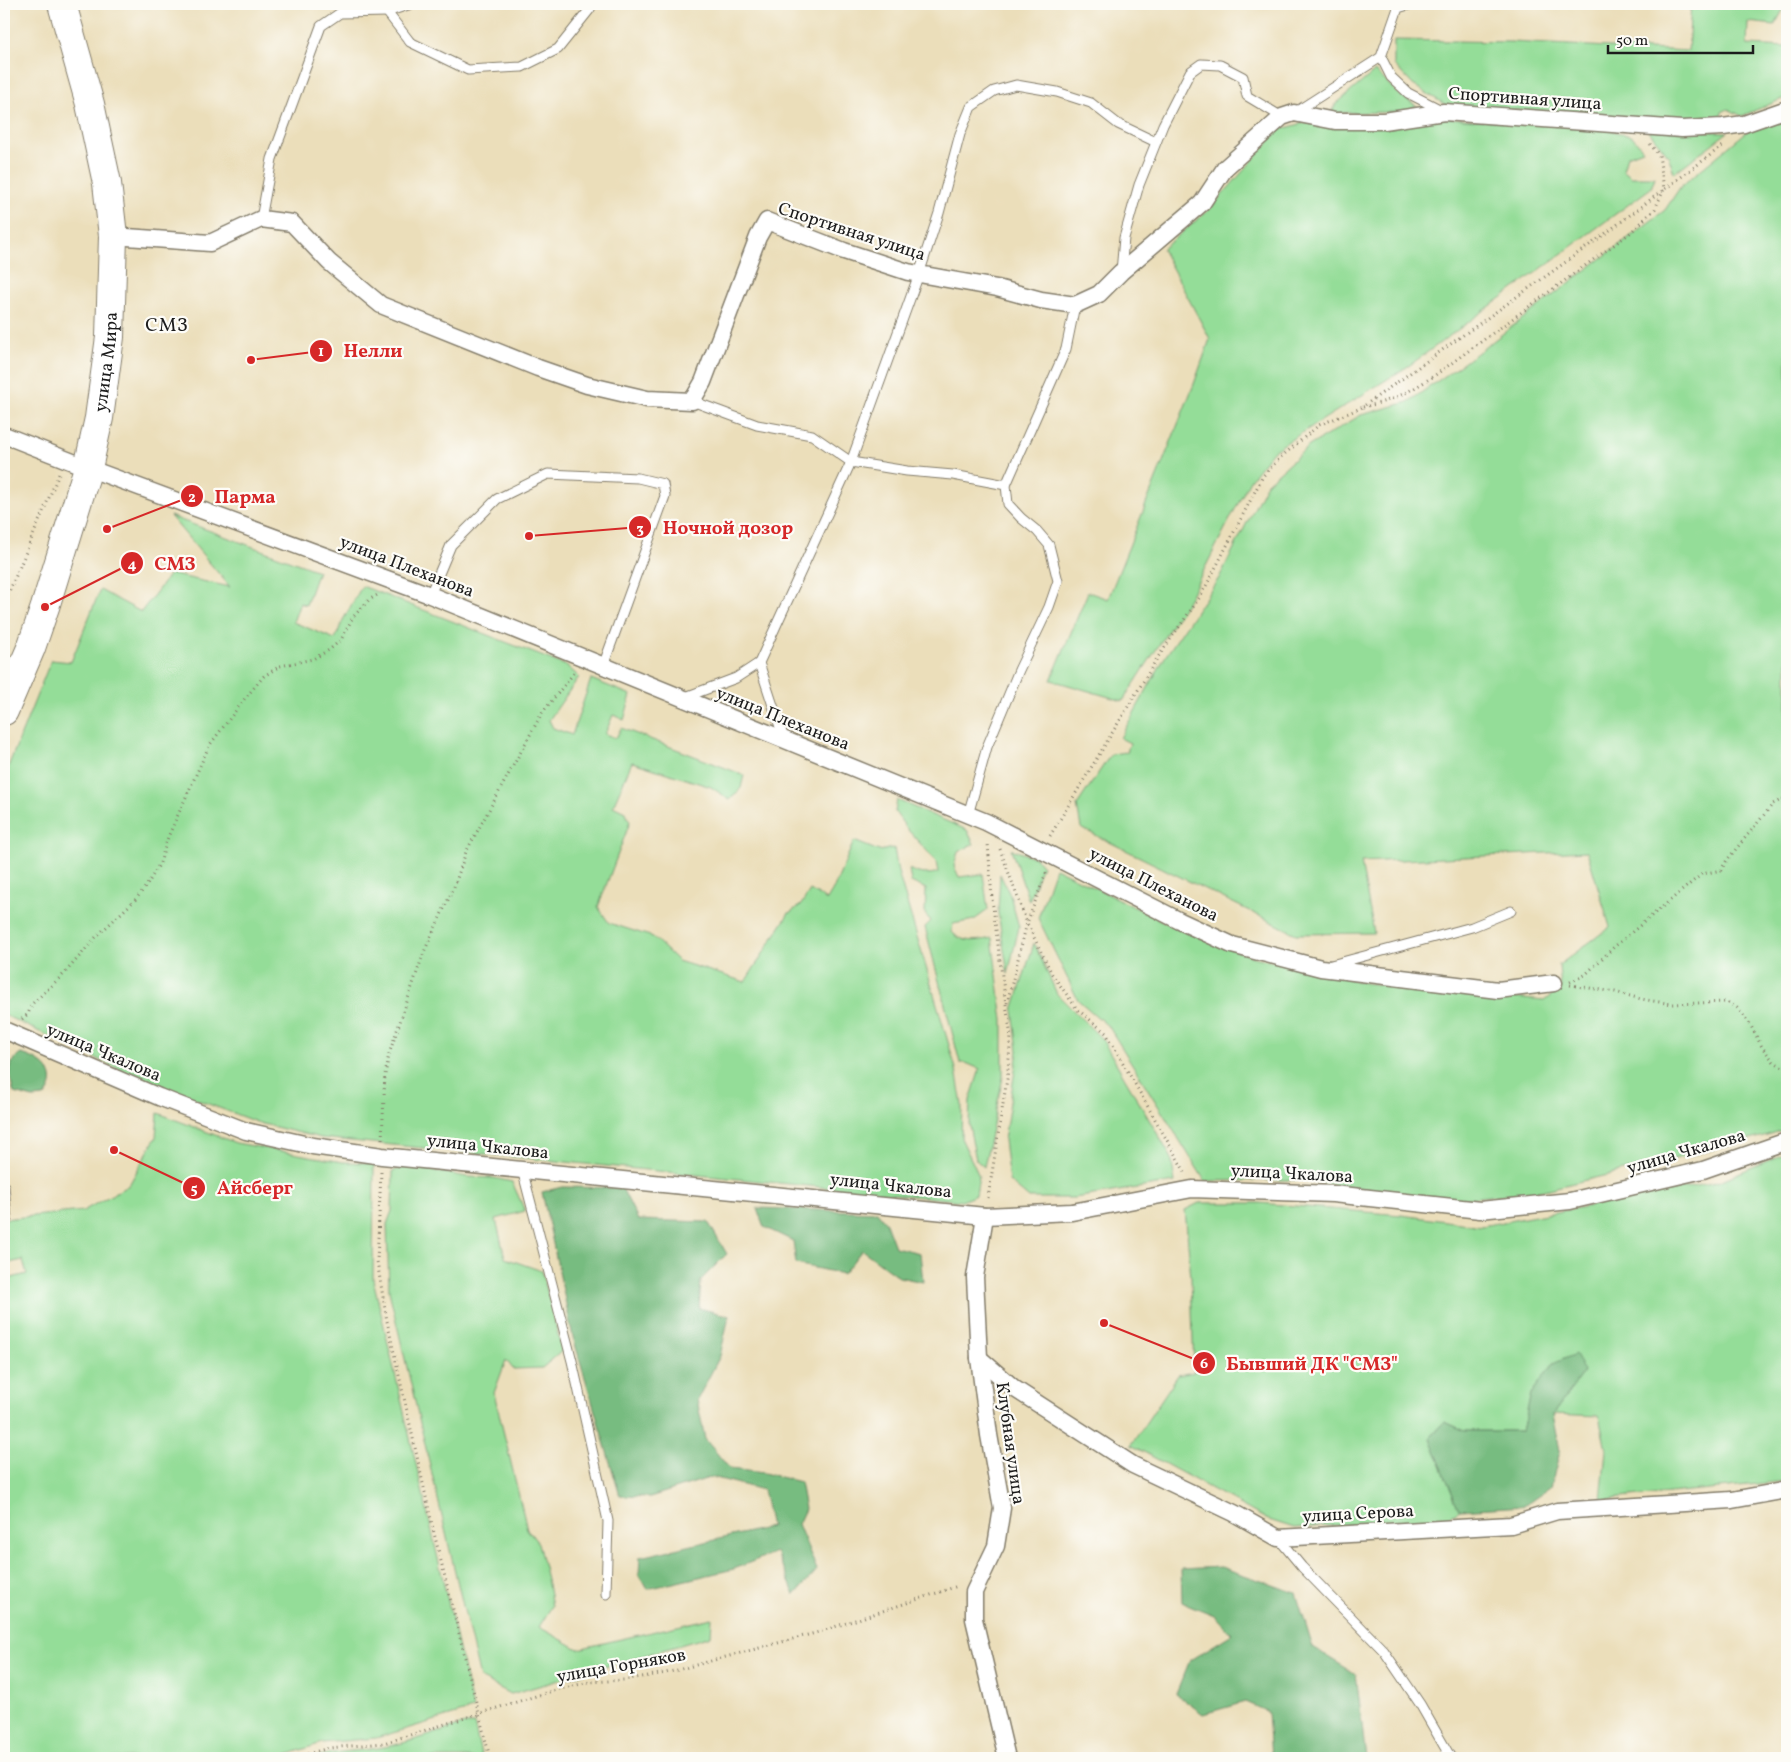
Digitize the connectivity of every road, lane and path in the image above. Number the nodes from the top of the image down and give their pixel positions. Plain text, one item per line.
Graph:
1 (62, 4) edge
2 (411, 4) edge
3 (592, 4) edge
4 (1412, 4) edge
5 (1398, 6) edge
6 (387, 12) junction
7 (1381, 57) junction
8 (1787, 109) edge
9 (1444, 112) junction
10 (1288, 115) junction
11 (1744, 124) junction
12 (1630, 125) junction
13 (1156, 142) junction
14 (1664, 189) junction
15 (261, 219) junction
16 (113, 236) junction
17 (1121, 272) junction
18 (919, 274) junction
19 (1075, 305) junction
20 (692, 401) junction
21 (1361, 408) junction
22 (4, 435) edge
23 (851, 462) junction
24 (77, 463) junction
25 (1006, 485) junction
26 (399, 584) junction
27 (430, 595) junction
28 (4, 604) edge
29 (586, 659) junction
30 (760, 663) junction
31 (603, 666) junction
32 (682, 698) junction
33 (4, 711) edge
34 (784, 740) junction
35 (1787, 797) edge
36 (968, 815) junction
37 (986, 822) junction
38 (1047, 853) junction
39 (1511, 911) dead end
40 (1027, 923) junction
41 (1321, 968) junction
42 (1554, 983) junction
43 (1006, 1006) junction
44 (6, 1031) edge
45 (1787, 1069) edge
46 (1787, 1141) edge
47 (382, 1156) junction
48 (522, 1169) junction
49 (4, 1186) edge
50 (1192, 1189) junction
51 (985, 1216) junction
52 (4, 1224) edge
53 (979, 1358) junction
54 (1787, 1490) edge
55 (1278, 1538) junction
56 (980, 1578) junction
57 (606, 1594) dead end
58 (480, 1714) junction
59 (293, 1758) edge
60 (490, 1758) edge
61 (1007, 1758) edge
62 (1451, 1758) edge

1 - 16 highway, улица Мира
2 - 6 lane
3 - 6 lane
4 - 5 lane
5 - 7 lane
6 - 15 lane
7 - 9 lane
7 - 10 lane
8 - 11 street, Спортивная улица
9 - 10 street, Спортивная улица
9 - 12 street, Спортивная улица
10 - 13 lane
10 - 17 street
11 - 12 street, Спортивная улица
11 - 14 path
12 - 14 path
13 - 17 lane
13 - 18 lane
14 - 21 path
14 - 21 path
15 - 16 street
15 - 20 street
16 - 24 highway, улица Мира
17 - 19 street
18 - 19 street, Спортивная улица
18 - 20 street, Спортивная улица
18 - 23 lane
19 - 25 lane
20 - 23 lane
21 - 38 path
22 - 24 street, улица Плеханова
23 - 25 lane
23 - 30 lane
24 - 26 street, улица Плеханова
24 - 28 path
24 - 33 highway, улица Мира
25 - 36 lane
26 - 27 street, улица Плеханова
26 - 44 path
27 - 29 street, улица Плеханова
27 - 31 lane
29 - 31 street, улица Плеханова
29 - 47 path
30 - 32 lane
30 - 34 lane
31 - 32 street, улица Плеханова
32 - 34 street, улица Плеханова
34 - 36 street, улица Плеханова
35 - 42 path
36 - 37 street, улица Плеханова
37 - 38 street, улица Плеханова
37 - 40 path
37 - 43 path
38 - 40 path
38 - 41 street, улица Плеханова
39 - 41 lane
40 - 43 path
40 - 50 path
41 - 42 street, улица Плеханова
42 - 45 path
43 - 51 path
44 - 47 street, улица Чкалова
46 - 50 street, улица Чкалова
47 - 48 street, улица Чкалова
47 - 58 path
48 - 51 street, улица Чкалова
48 - 57 lane
49 - 52 lane
50 - 51 street, улица Чкалова
51 - 53 street, Клубная улица
53 - 55 street
53 - 56 street, Клубная улица
54 - 55 street, улица Серова
55 - 62 lane
56 - 58 path, улица Горняков
56 - 61 street, Клубная улица
58 - 59 path, улица Горняков
58 - 60 path

